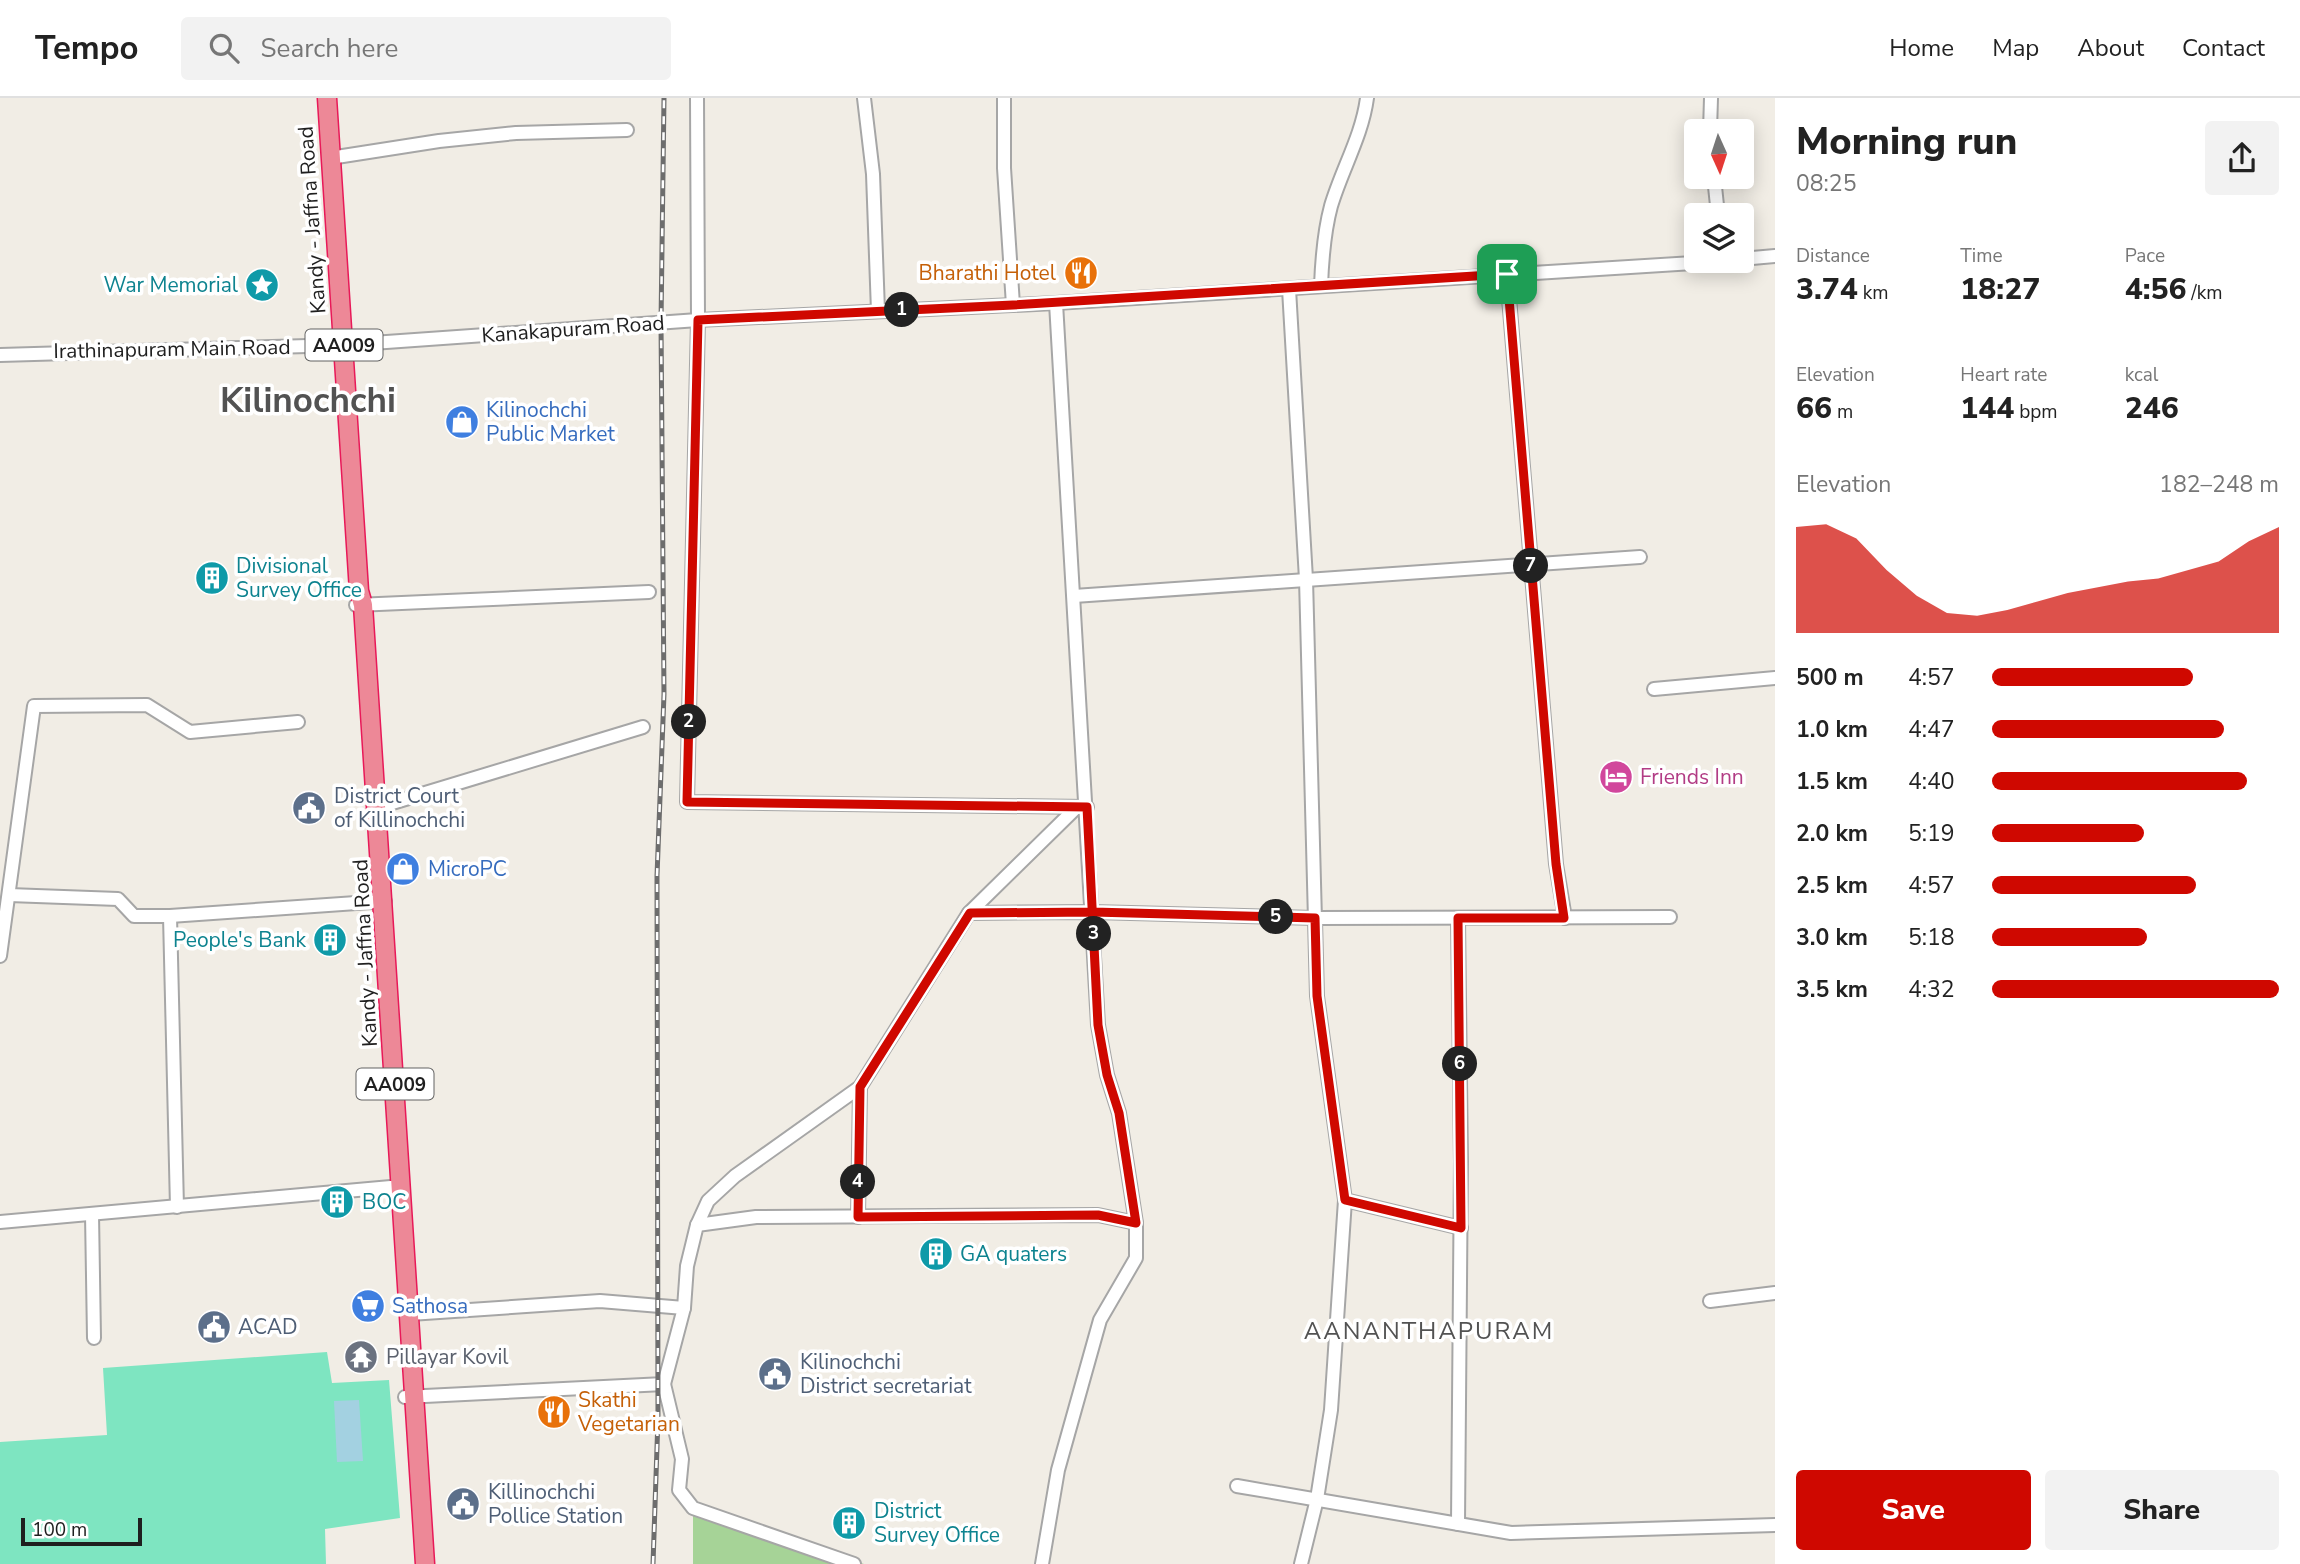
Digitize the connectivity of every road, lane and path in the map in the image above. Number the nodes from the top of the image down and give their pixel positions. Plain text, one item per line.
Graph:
1 (327, 98) edge
2 (697, 98) edge
3 (864, 98) edge
4 (1004, 98) edge
5 (1367, 98) edge
6 (1711, 98) edge
7 (1710, 119) edge
8 (627, 130) dead end
9 (330, 158) junction
10 (1775, 257) edge
11 (1754, 258) edge
12 (1684, 263) edge
13 (1507, 274) junction
14 (1321, 286) junction
15 (1289, 289) junction
16 (1056, 303) junction
17 (1013, 305) junction
18 (878, 311) junction
19 (698, 320) junction
20 (344, 345) junction
21 (0, 355) edge
22 (1640, 557) dead end
23 (1531, 564) junction
24 (1306, 579) junction
25 (649, 592) dead end
26 (1074, 596) junction
27 (360, 601) junction
28 (1775, 678) edge
29 (1654, 689) dead end
30 (298, 722) dead end
31 (643, 727) dead end
32 (379, 807) junction
33 (1082, 807) junction
34 (9, 895) junction
35 (379, 902) junction
36 (1093, 912) junction
37 (970, 913) junction
38 (170, 916) junction
39 (1670, 917) dead end
40 (1315, 918) junction
41 (1458, 918) junction
42 (1564, 918) junction
43 (0, 956) edge
44 (860, 1087) junction
45 (397, 1186) junction
46 (1345, 1200) junction
47 (177, 1207) junction
48 (92, 1214) junction
49 (858, 1217) junction
50 (0, 1222) edge
51 (1136, 1223) junction
52 (697, 1225) junction
53 (1461, 1228) junction
54 (1775, 1293) edge
55 (1710, 1301) dead end
56 (684, 1308) junction
57 (410, 1314) junction
58 (94, 1338) dead end
59 (664, 1384) junction
60 (410, 1396) junction
61 (1237, 1486) dead end
62 (1317, 1499) junction
63 (1458, 1524) junction
64 (1775, 1525) edge
65 (414, 1564) edge
66 (425, 1564) edge
67 (854, 1564) edge
68 (1042, 1564) edge
69 (1301, 1564) edge

1 - 9 highway, Kandy - Jaffna Road / AA009
2 - 19 street
3 - 18 street
4 - 17 street
5 - 14 street
6 - 7 street
8 - 9 street
9 - 20 highway, Kandy - Jaffna Road / AA009
10 - 11 street
12 - 13 street, Kanakapuram Road
13 - 14 street, Kanakapuram Road
13 - 23 street
14 - 15 street, Kanakapuram Road
15 - 16 street, Kanakapuram Road
15 - 24 street
16 - 17 street, Kanakapuram Road
16 - 26 street
17 - 18 street, Kanakapuram Road
18 - 19 street, Kanakapuram Road
19 - 20 street, Kanakapuram Road
19 - 33 street
20 - 21 street, Irathinapuram Main Road
20 - 27 highway, Kandy - Jaffna Road / AA009
22 - 23 street
23 - 24 street
23 - 42 street
24 - 26 street
24 - 40 street
25 - 27 street
26 - 33 street
27 - 32 highway, Kandy - Jaffna Road / AA009
27 - 35 highway, Kandy - Jaffna Road / AA009
28 - 29 street
30 - 34 street
31 - 32 street
32 - 35 highway, Kandy - Jaffna Road / AA009
33 - 36 street
33 - 37 street
34 - 38 street
34 - 43 street
35 - 38 street
35 - 45 highway, Kandy - Jaffna Road / AA009
36 - 37 street
36 - 40 street
36 - 51 street
37 - 44 street
38 - 47 street
39 - 42 street
40 - 41 street
40 - 46 street
41 - 42 street
41 - 53 street
44 - 49 street
44 - 52 street
45 - 47 street
45 - 57 highway, Kandy - Jaffna Road / AA009
45 - 60 highway, Kandy - Jaffna Road / AA009
46 - 53 street
46 - 62 street
47 - 48 street
48 - 50 street
48 - 58 street
49 - 51 street
49 - 52 street
51 - 68 street
52 - 56 street
53 - 63 street
54 - 55 street
56 - 57 street
56 - 59 street
57 - 60 highway, Kandy - Jaffna Road / AA009
59 - 60 street
59 - 67 street
60 - 65 highway, Kandy - Jaffna Road / AA009
60 - 66 highway, Kandy - Jaffna Road / AA009
61 - 62 street
62 - 63 street
62 - 69 street
63 - 64 street

